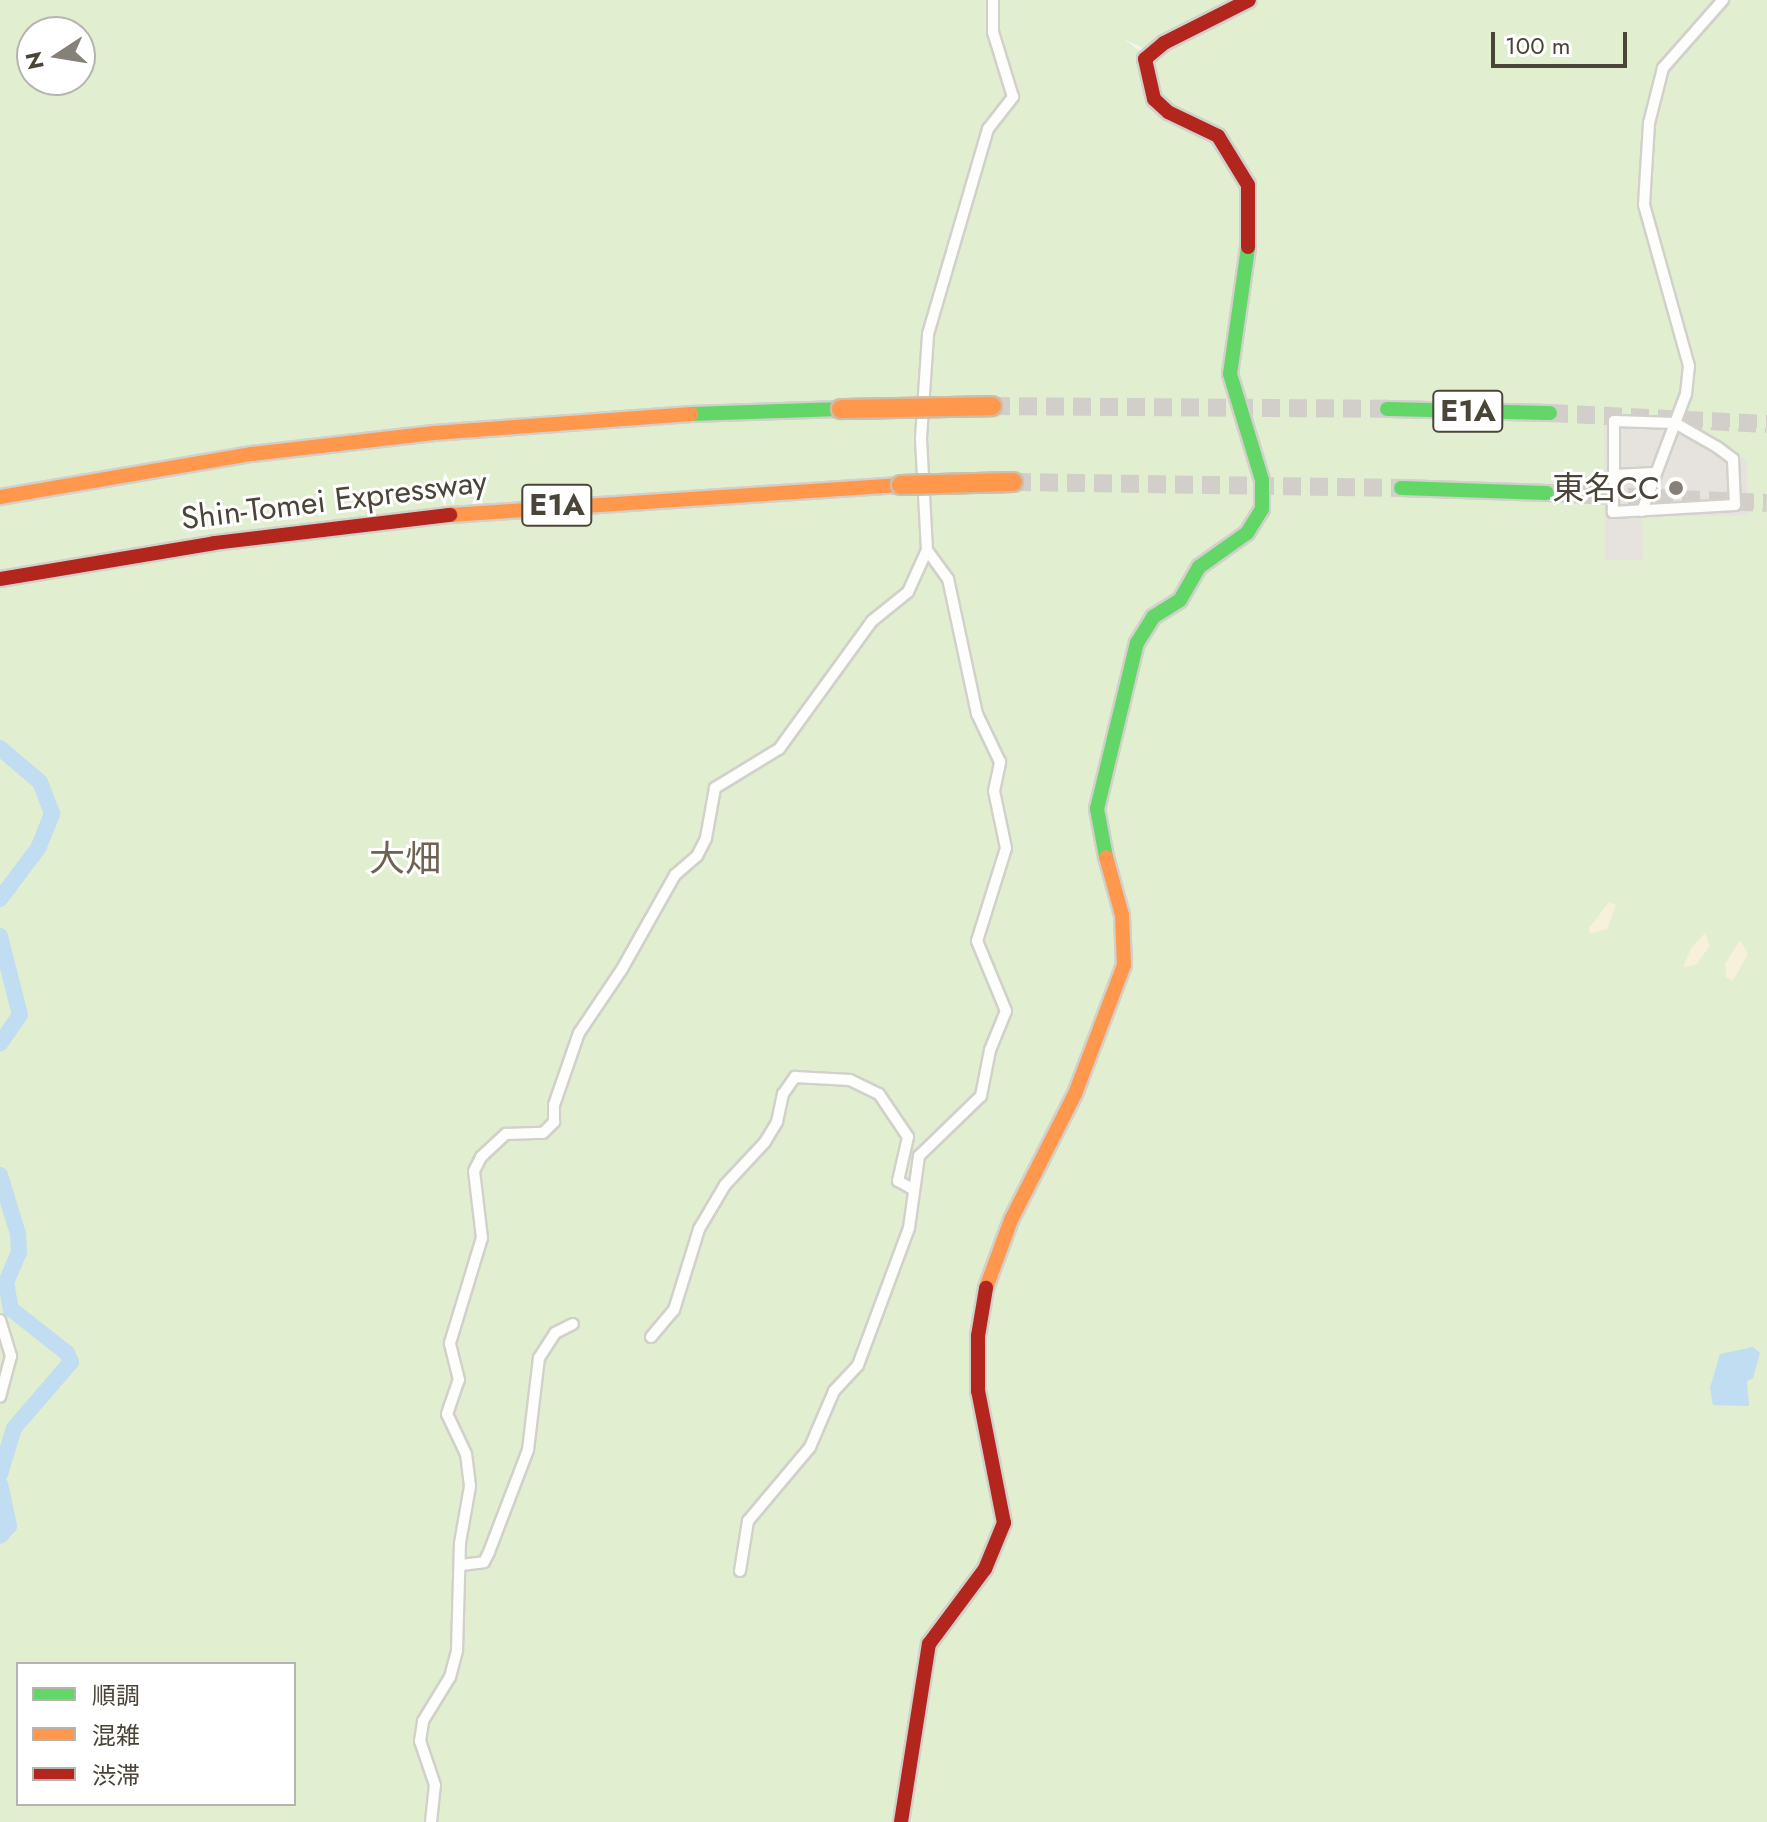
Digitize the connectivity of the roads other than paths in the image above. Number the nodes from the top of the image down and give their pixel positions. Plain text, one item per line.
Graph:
1 (993, 0) edge
2 (1249, 0) edge
3 (1723, 0) edge
4 (992, 406) tunnel mouth
5 (1387, 409) tunnel mouth
6 (1550, 413) tunnel mouth
7 (1675, 423) junction
8 (1654, 473) junction
9 (1614, 475) junction
10 (1013, 482) tunnel mouth
11 (1401, 488) tunnel mouth
12 (1547, 493) tunnel mouth
13 (0, 497) edge
14 (1642, 511) junction
15 (927, 550) junction
16 (0, 579) edge
17 (914, 1190) junction
18 (0, 1320) edge
19 (573, 1324) dead end
20 (651, 1337) dead end
21 (0, 1397) edge
22 (461, 1565) junction
23 (740, 1571) dead end
24 (431, 1822) edge
25 (901, 1822) edge

1 - 15 street
2 - 25 main road
3 - 7 street
4 - 13 main road, Shin-Tomei Expressway, bridge
5 - 6 main road, E1A
7 - 8 street
7 - 9 street
7 - 14 street
8 - 9 street
8 - 14 street
9 - 14 street
10 - 16 main road, Shin-Tomei Expressway / E1A, bridge
11 - 12 main road
15 - 17 street
15 - 22 street
17 - 20 street
17 - 23 street
18 - 21 street
19 - 22 street
22 - 24 street

